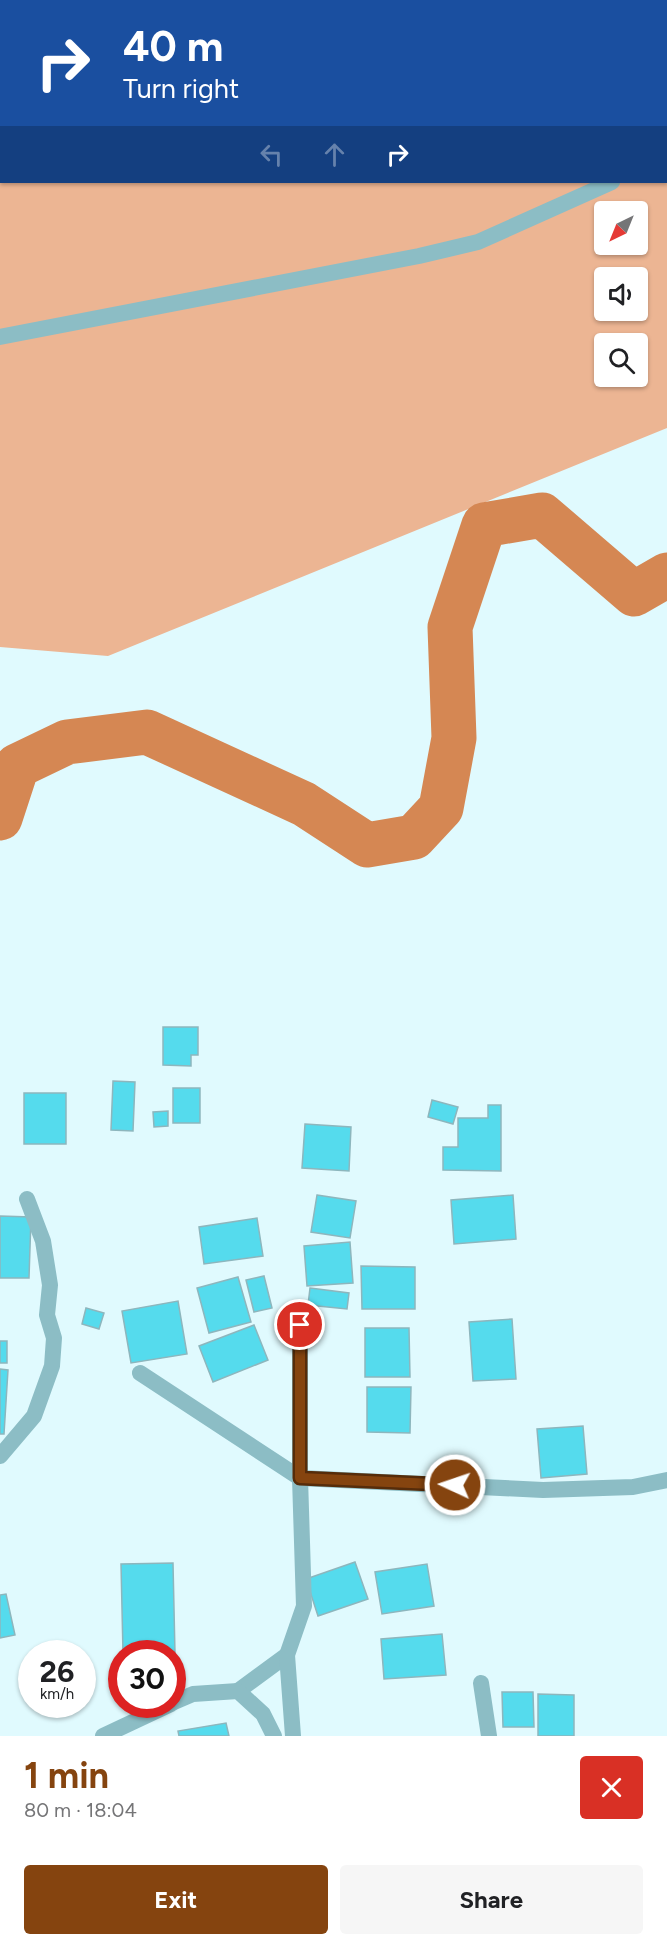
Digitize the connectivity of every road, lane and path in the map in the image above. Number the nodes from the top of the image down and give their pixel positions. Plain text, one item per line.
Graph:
1 (610, 183) edge
2 (0, 337) edge
3 (27, 1199) dead end
4 (300, 1325) dead end
5 (140, 1373) dead end
6 (0, 1456) edge
7 (300, 1478) junction
8 (667, 1480) edge
9 (287, 1655) junction
10 (481, 1683) dead end
11 (238, 1691) junction
12 (186, 1697) edge
13 (142, 1718) edge
14 (103, 1736) edge
15 (274, 1736) edge
16 (293, 1736) edge
17 (489, 1736) edge

1 - 2 street
3 - 6 street
4 - 7 street
5 - 7 street
7 - 8 street
7 - 9 street
9 - 11 street
9 - 16 street
10 - 17 street
11 - 12 street
11 - 15 street
13 - 14 street

